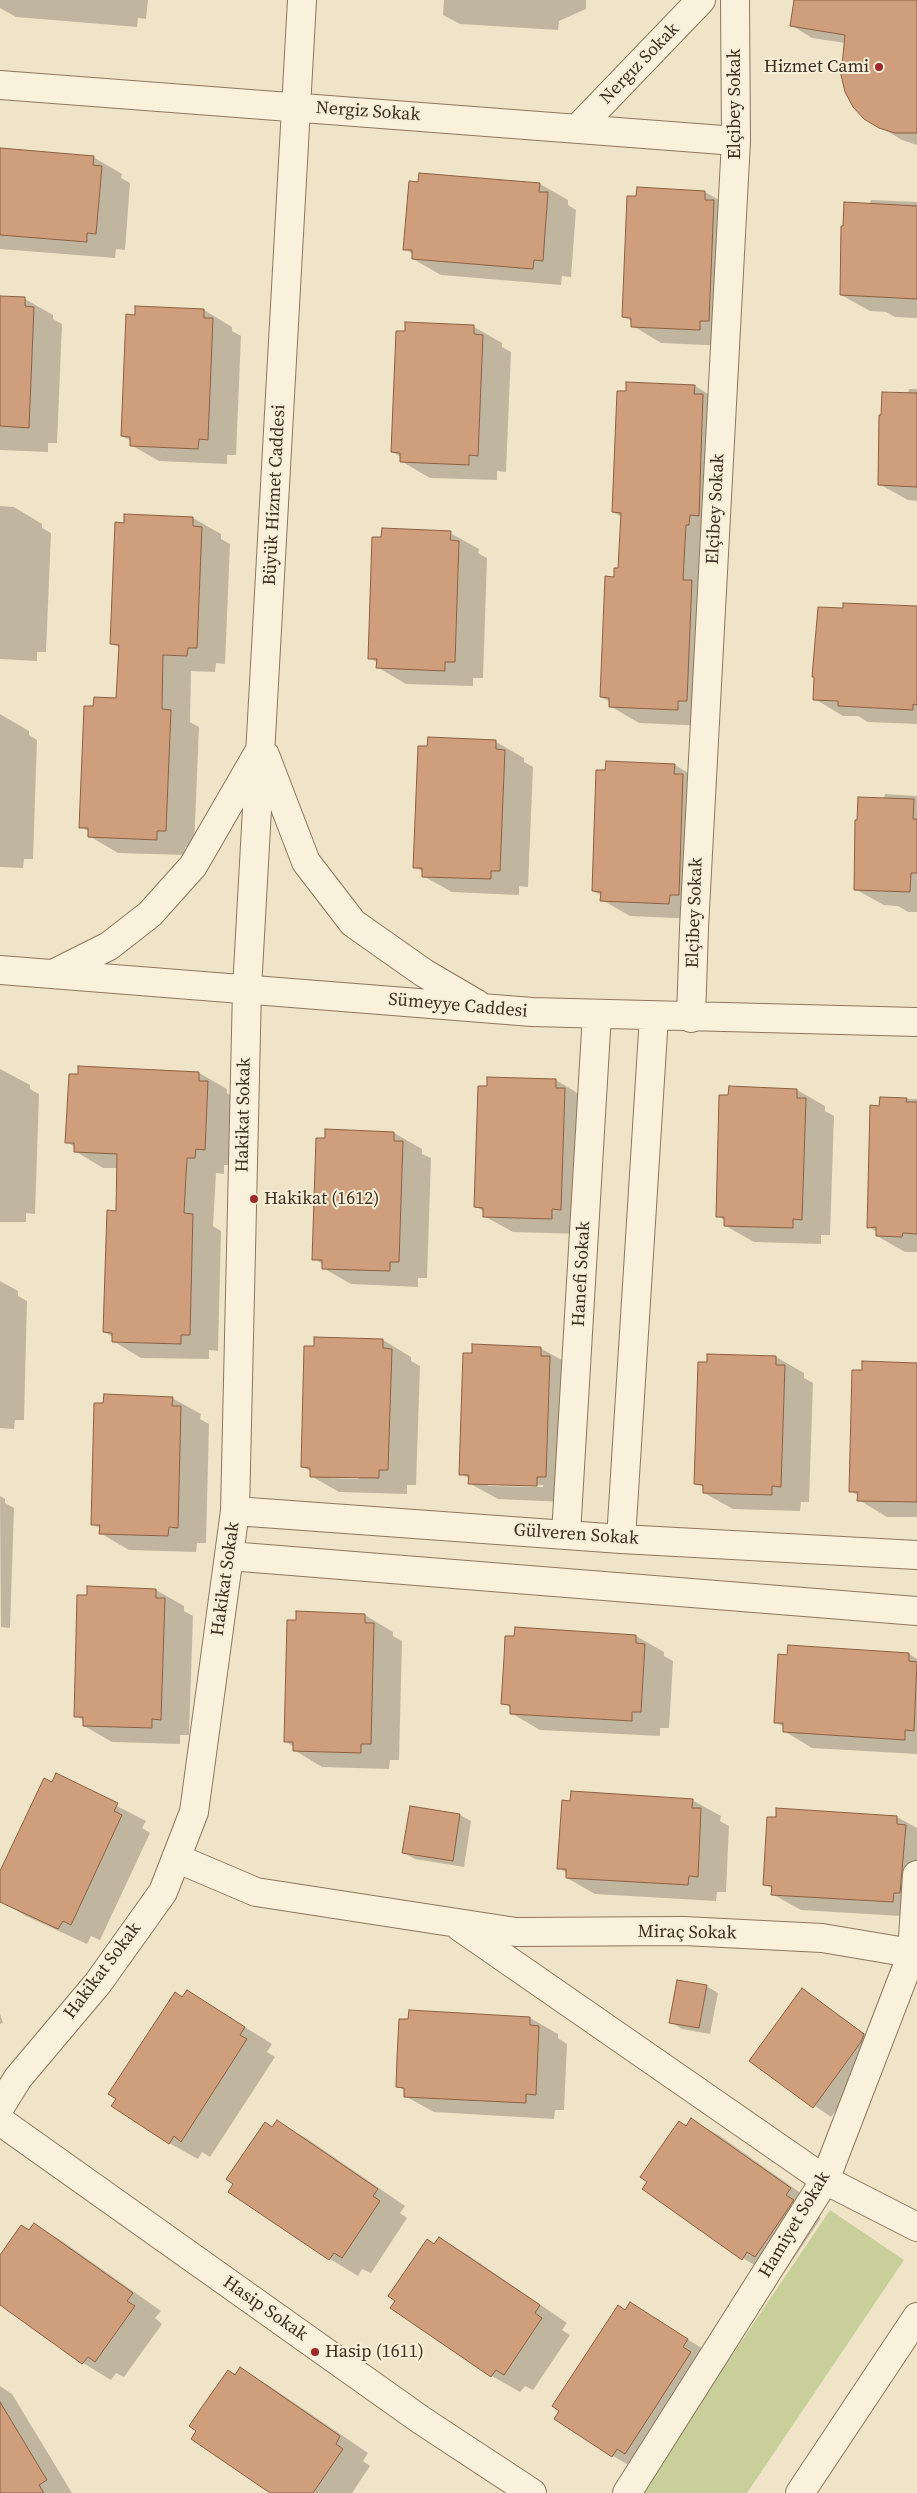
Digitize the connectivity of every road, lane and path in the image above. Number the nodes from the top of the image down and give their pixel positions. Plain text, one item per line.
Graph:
1 (302, 0) edge
2 (701, 0) edge
3 (735, 0) edge
4 (0, 84) edge
5 (296, 106) junction
6 (578, 128) junction
7 (736, 141) junction
8 (262, 747) junction
9 (0, 970) edge
10 (55, 974) junction
11 (247, 989) junction
12 (483, 1008) junction
13 (598, 1014) junction
14 (654, 1016) junction
15 (691, 1018) junction
16 (917, 1022) edge
17 (235, 1511) junction
18 (566, 1534) junction
19 (621, 1539) junction
20 (917, 1554) edge
21 (229, 1556) junction
22 (917, 1611) edge
23 (176, 1858) junction
24 (917, 1875) edge
25 (456, 1924) junction
26 (915, 1954) edge
27 (0, 2107) edge
28 (0, 2121) edge
29 (825, 2180) junction
30 (917, 2227) edge
31 (917, 2317) edge
32 (532, 2493) edge
33 (627, 2493) edge
34 (800, 2493) edge

1 - 5 street, Büyük Hizmet Caddesi
2 - 6 street, Nergız Sokak
3 - 7 street, Elçibey Sokak
4 - 5 street, Nergiz Sokak
5 - 6 street, Nergiz Sokak
5 - 8 street, Büyük Hizmet Caddesi
6 - 7 street, Nergiz Sokak
7 - 15 street, Elçibey Sokak
8 - 10 street
8 - 11 street, Büyük Hizmet Caddesi
8 - 12 street
9 - 10 street, Sümeyye Caddesi
10 - 11 street, Sümeyye Caddesi
11 - 12 street, Sümeyye Caddesi
11 - 17 street, Hakikat Sokak
12 - 13 street, Sümeyye Caddesi
13 - 14 street, Sümeyye Caddesi
13 - 18 street, Hanefi Sokak
14 - 15 street, Sümeyye Caddesi
14 - 19 street
15 - 16 street, Sümeyye Caddesi
17 - 18 street, Gülveren Sokak
17 - 21 street, Hakikat Sokak
18 - 19 street, Gülveren Sokak
19 - 20 street, Gülveren Sokak
21 - 22 street
21 - 23 street, Hakikat Sokak
23 - 25 street, Miraç Sokak
23 - 27 street, Hakikat Sokak
24 - 26 street, Hamiyet Sokak
25 - 26 street, Miraç Sokak
25 - 29 street, Miraç Sokak
26 - 29 street, Hamiyet Sokak
28 - 32 street, Hasip Sokak
29 - 30 street, Miraç Sokak
29 - 33 street, Hamiyet Sokak
31 - 34 street

